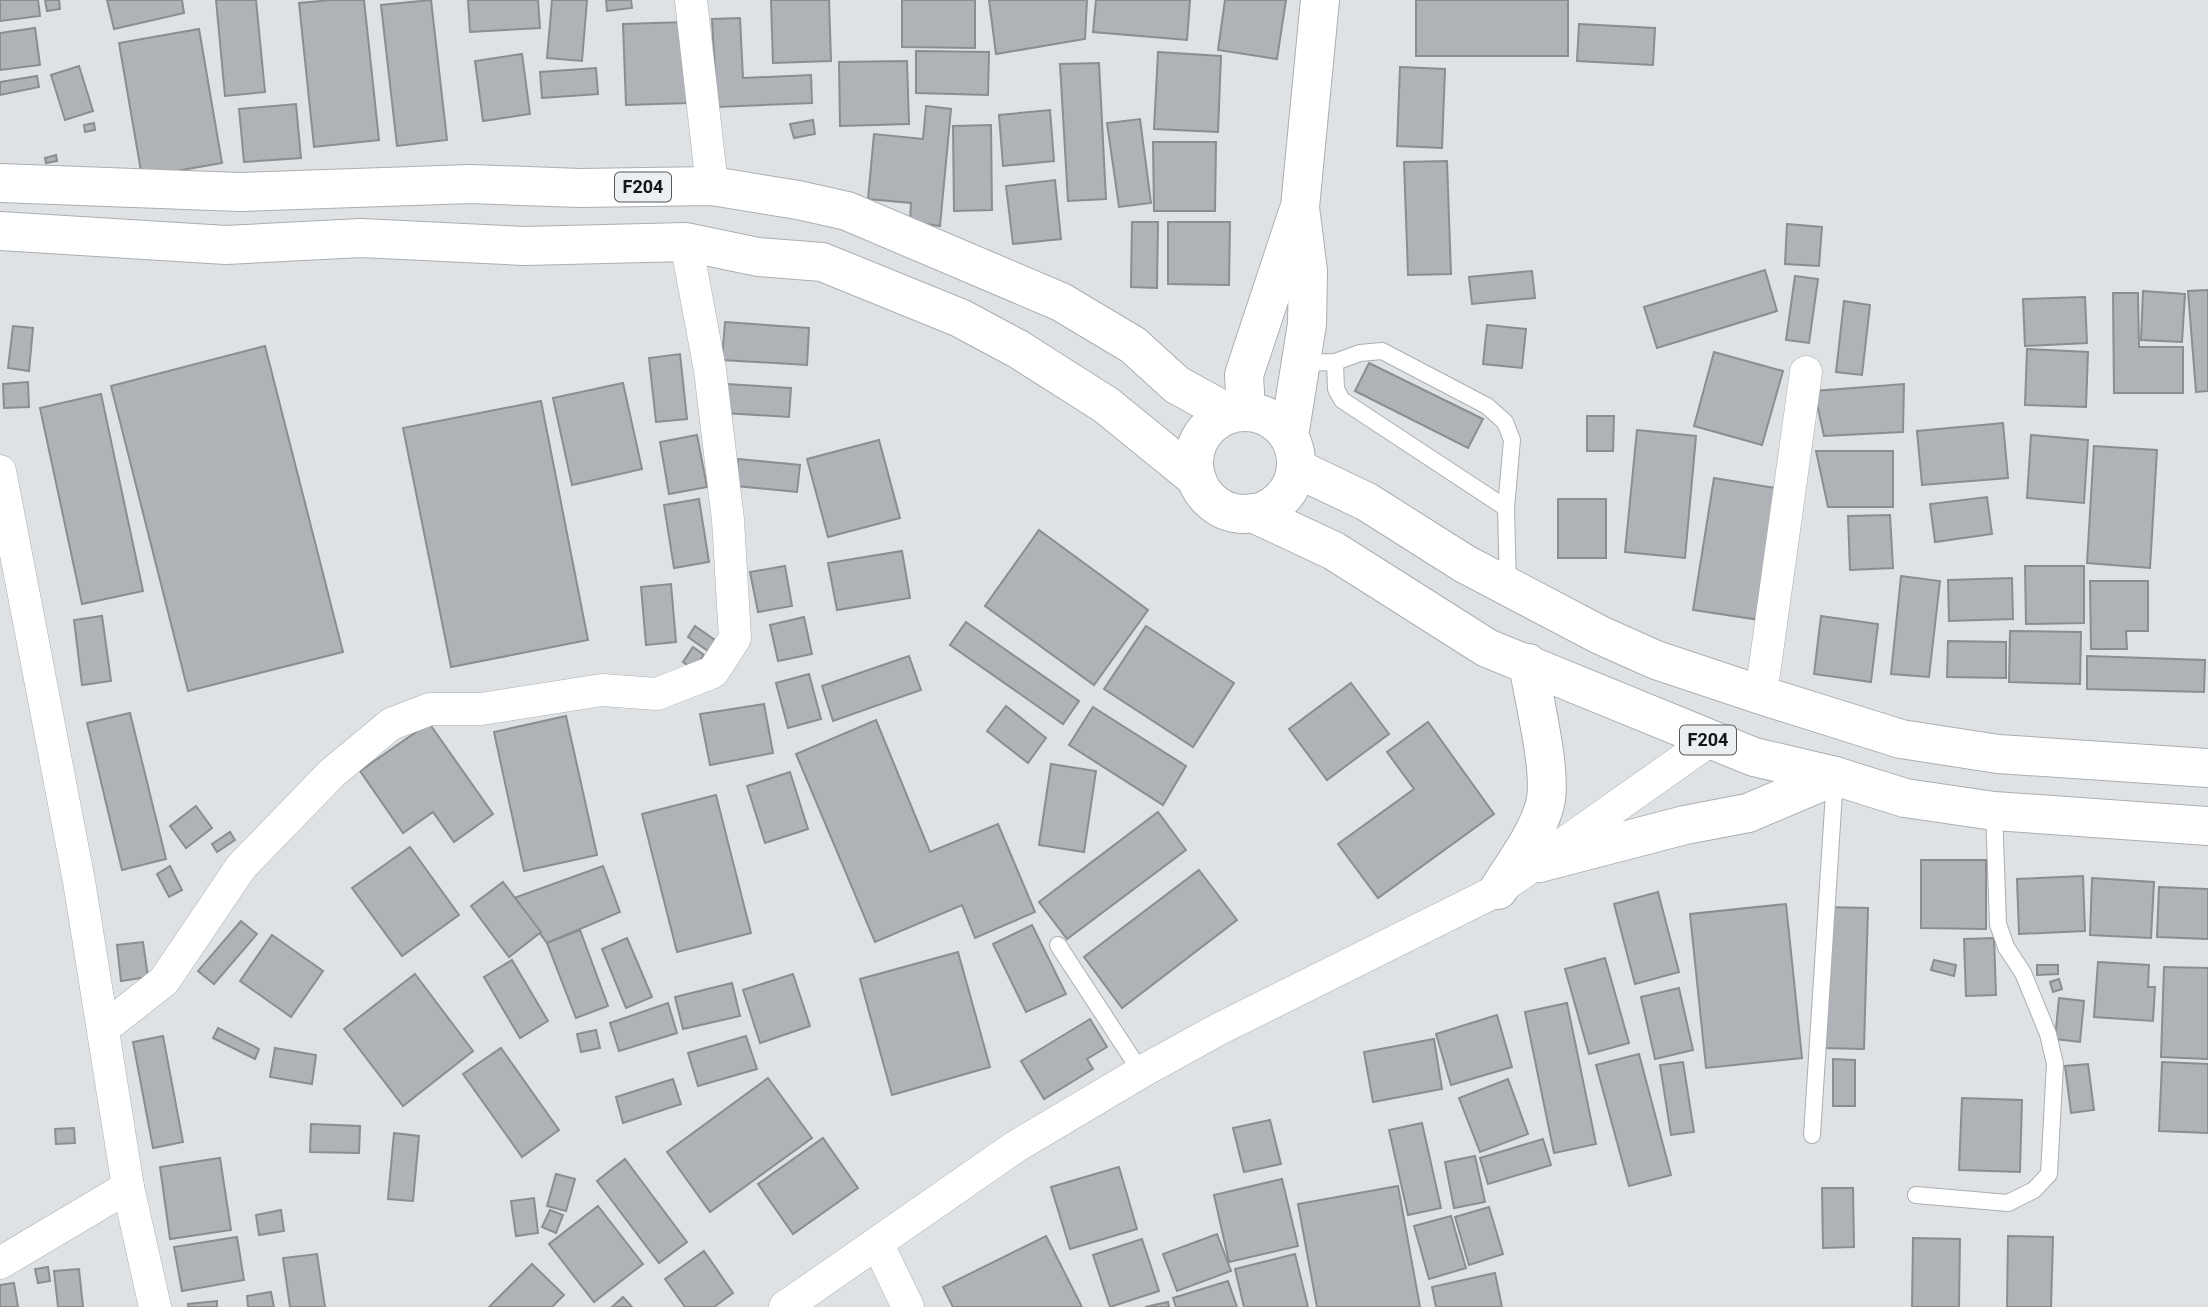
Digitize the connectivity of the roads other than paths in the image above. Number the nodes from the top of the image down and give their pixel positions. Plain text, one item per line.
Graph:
1 (691, 0) edge
2 (1320, 0) edge
3 (0, 183) edge
4 (712, 186) junction
5 (1300, 207) junction
6 (0, 231) edge
7 (686, 243) junction
8 (1317, 362) junction
9 (1806, 372) dead end
10 (1238, 413) junction
11 (1292, 452) junction
12 (0, 471) edge
13 (1197, 479) junction
14 (1506, 508) junction
15 (1253, 513) junction
16 (1508, 588) junction
17 (1528, 663) junction
18 (1761, 695) junction
19 (1709, 741) junction
20 (2208, 768) edge
21 (1835, 776) junction
22 (1994, 811) junction
23 (2208, 826) edge
24 (1539, 863) junction
25 (1498, 890) junction
26 (1058, 945) dead end
27 (104, 1028) junction
28 (1141, 1072) junction
29 (1812, 1135) dead end
30 (128, 1187) junction
31 (1916, 1195) dead end
32 (878, 1245) junction
33 (0, 1263) edge
34 (155, 1307) edge
35 (785, 1307) edge
36 (908, 1307) edge

1 - 4 street
2 - 5 main road
3 - 4 main road, F204
4 - 10 main road, F204
5 - 8 main road
5 - 10 main road
6 - 7 main road, F204
7 - 13 main road, F204
7 - 27 street
8 - 11 main road
8 - 14 lane
8 - 14 lane
9 - 18 street
10 - 11 main road, F204
10 - 13 main road
11 - 15 main road
11 - 16 main road, F204
12 - 27 street
13 - 15 main road, F204
14 - 16 lane
15 - 17 main road, F204
16 - 18 main road, F204
17 - 19 main road, F204
17 - 25 main road
18 - 20 main road, F204
19 - 21 main road, F204
19 - 24 street
21 - 22 main road, F204
21 - 24 main road
21 - 29 lane
22 - 23 main road, F204
22 - 31 lane
24 - 25 street
25 - 28 street
26 - 28 lane
27 - 30 street
28 - 32 street
30 - 33 street
30 - 34 street
32 - 35 street
32 - 36 street

